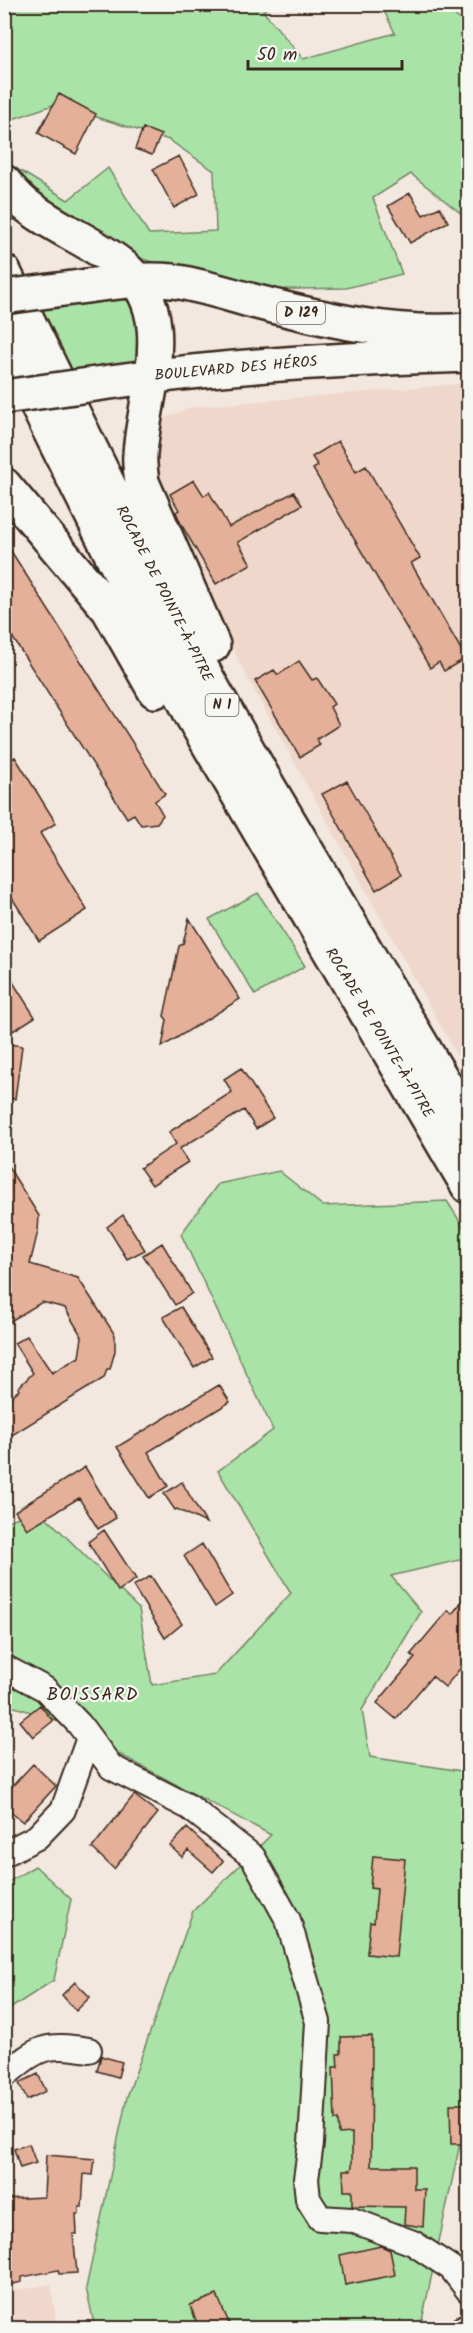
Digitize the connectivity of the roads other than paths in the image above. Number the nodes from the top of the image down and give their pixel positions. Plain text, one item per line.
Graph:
1 (4, 182) edge
2 (4, 272) edge
3 (135, 279) junction
4 (4, 297) edge
5 (468, 330) edge
6 (4, 339) edge
7 (468, 355) edge
8 (152, 376) junction
9 (4, 397) edge
10 (4, 485) edge
11 (254, 792) junction
12 (468, 1123) edge
13 (468, 1186) edge
14 (4, 1667) edge
15 (89, 1738) junction
16 (4, 1854) edge
17 (89, 2050) dead end
18 (4, 2076) edge
19 (468, 2290) edge
20 (468, 2325) edge
21 (463, 2328) edge

1 - 3 highway
2 - 11 highway, ROCADE DE POINTE-À-PITRE / N 1
3 - 4 highway, D 129, bridge
3 - 5 highway, D 129
3 - 8 highway
6 - 11 highway, ROCADE DE POINTE-À-PITRE / N 1
7 - 8 highway, BOULEVARD DES HÉROS
8 - 9 highway, BOULEVARD DES HÉROS, bridge
8 - 11 highway
10 - 11 highway
11 - 12 highway, ROCADE DE POINTE-À-PITRE / N 1
11 - 13 highway, ROCADE DE POINTE-À-PITRE / N 1
14 - 15 street
15 - 16 street
15 - 19 street
17 - 18 street
20 - 21 street

